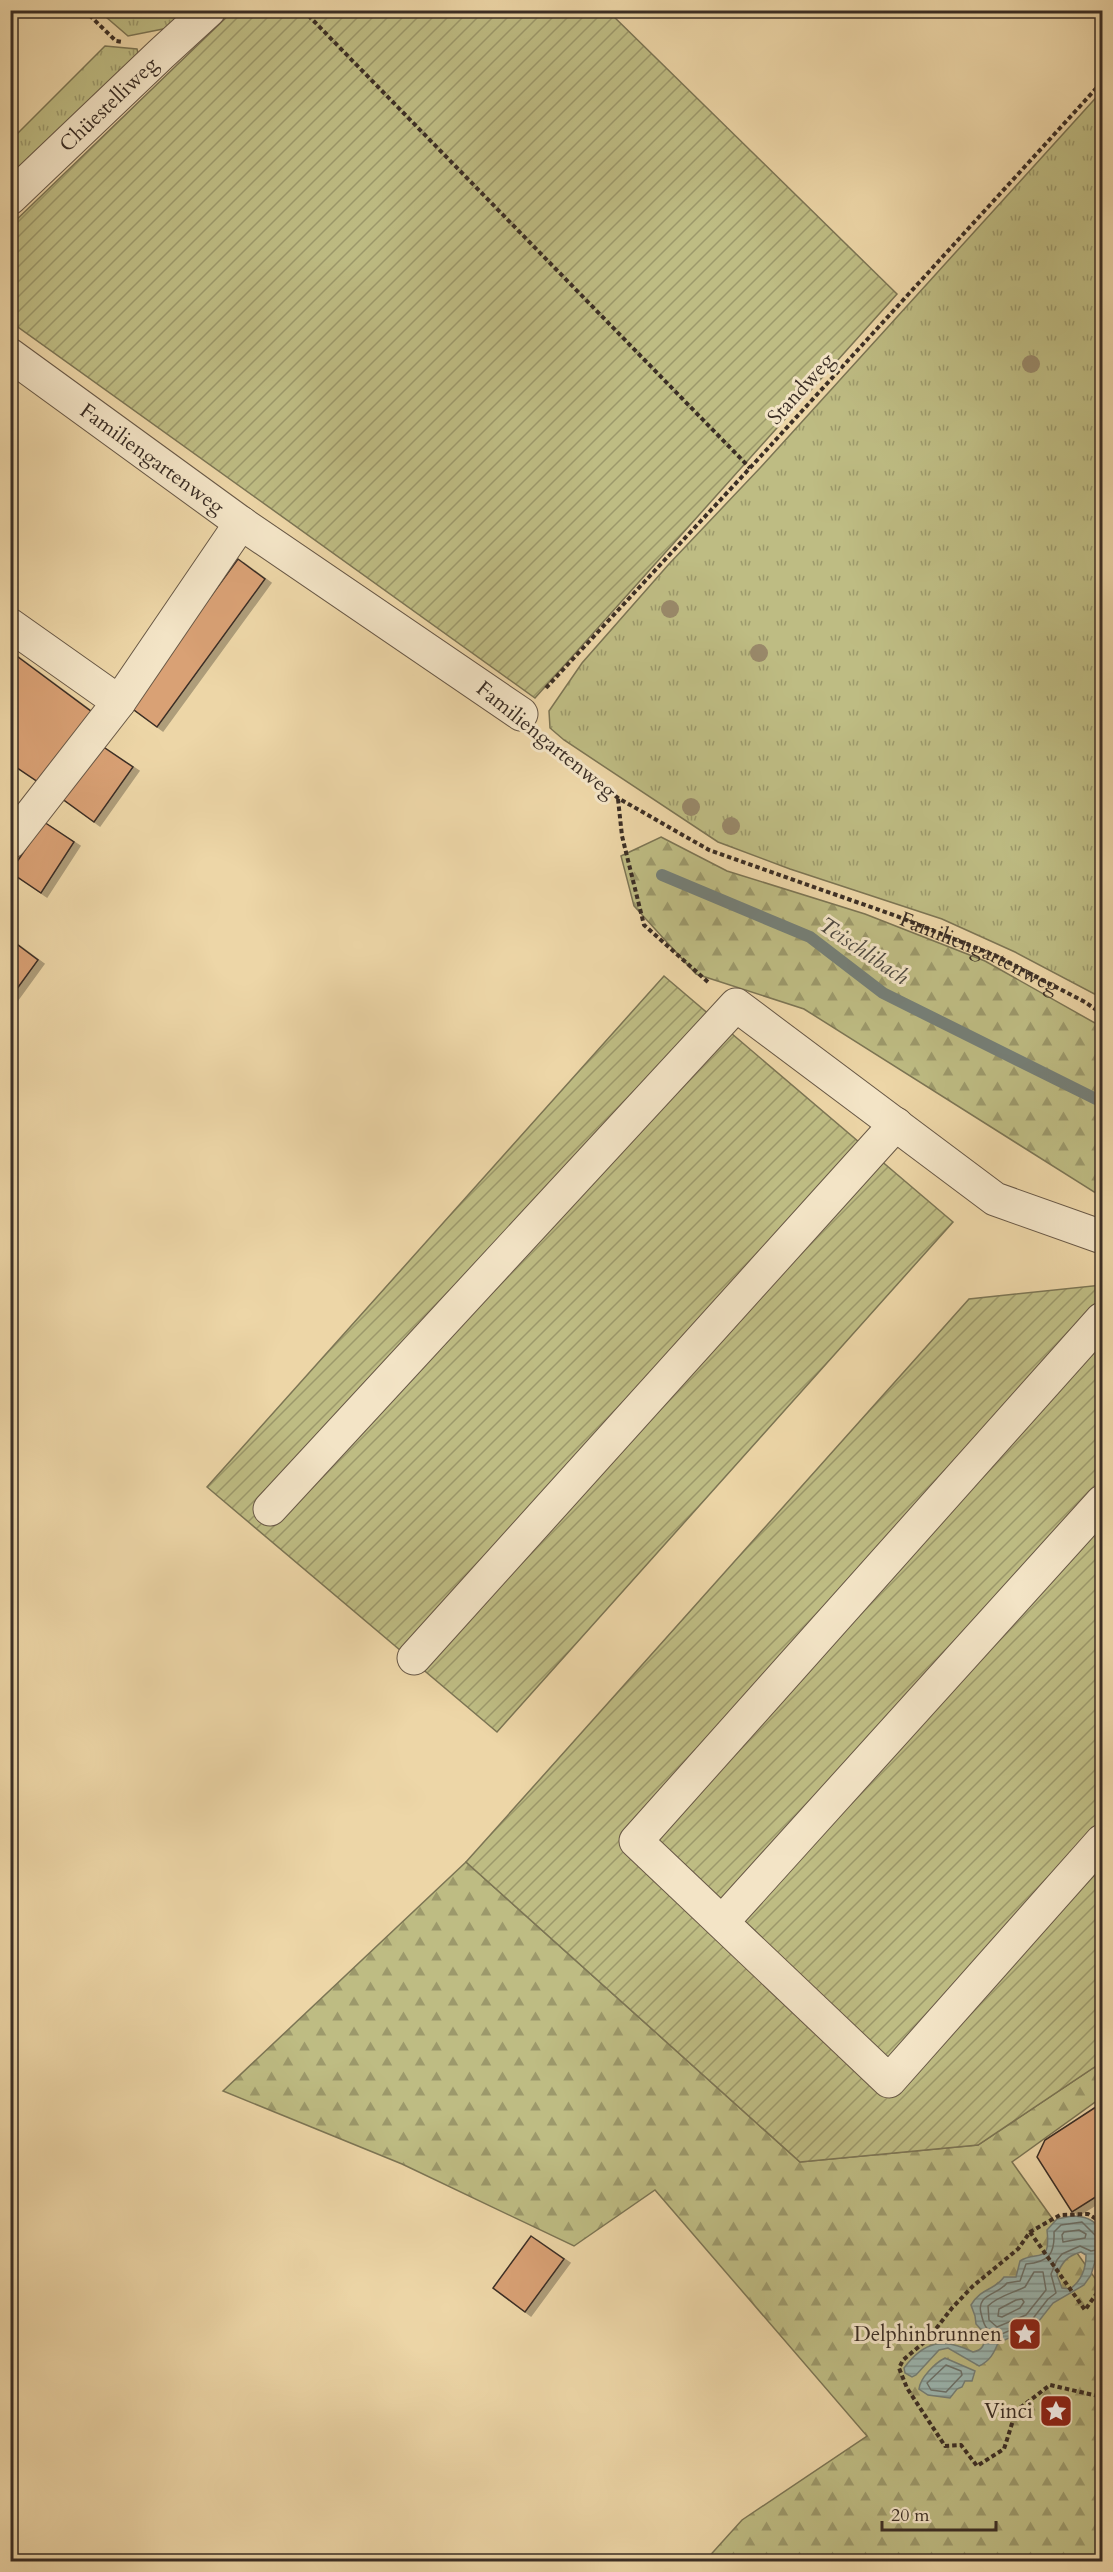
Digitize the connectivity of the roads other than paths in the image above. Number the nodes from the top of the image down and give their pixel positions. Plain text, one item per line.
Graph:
1 (209, 10) edge
2 (10, 198) edge
3 (10, 355) edge
4 (241, 523) junction
5 (10, 625) edge
6 (119, 702) junction
7 (521, 714) road end
8 (10, 842) edge
9 (896, 1124) junction
10 (1102, 1237) edge
11 (1102, 1319) edge
12 (1102, 1502) edge
13 (270, 1509) dead end
14 (414, 1658) dead end
15 (1102, 1840) edge
16 (722, 1922) junction

1 - 2 lane, Chüestelliweg
3 - 4 lane, Familiengartenweg
4 - 6 lane
4 - 7 lane, Familiengartenweg
5 - 6 lane
6 - 8 lane
9 - 10 lane
9 - 13 lane
9 - 14 lane
11 - 16 lane
12 - 16 lane
15 - 16 lane

